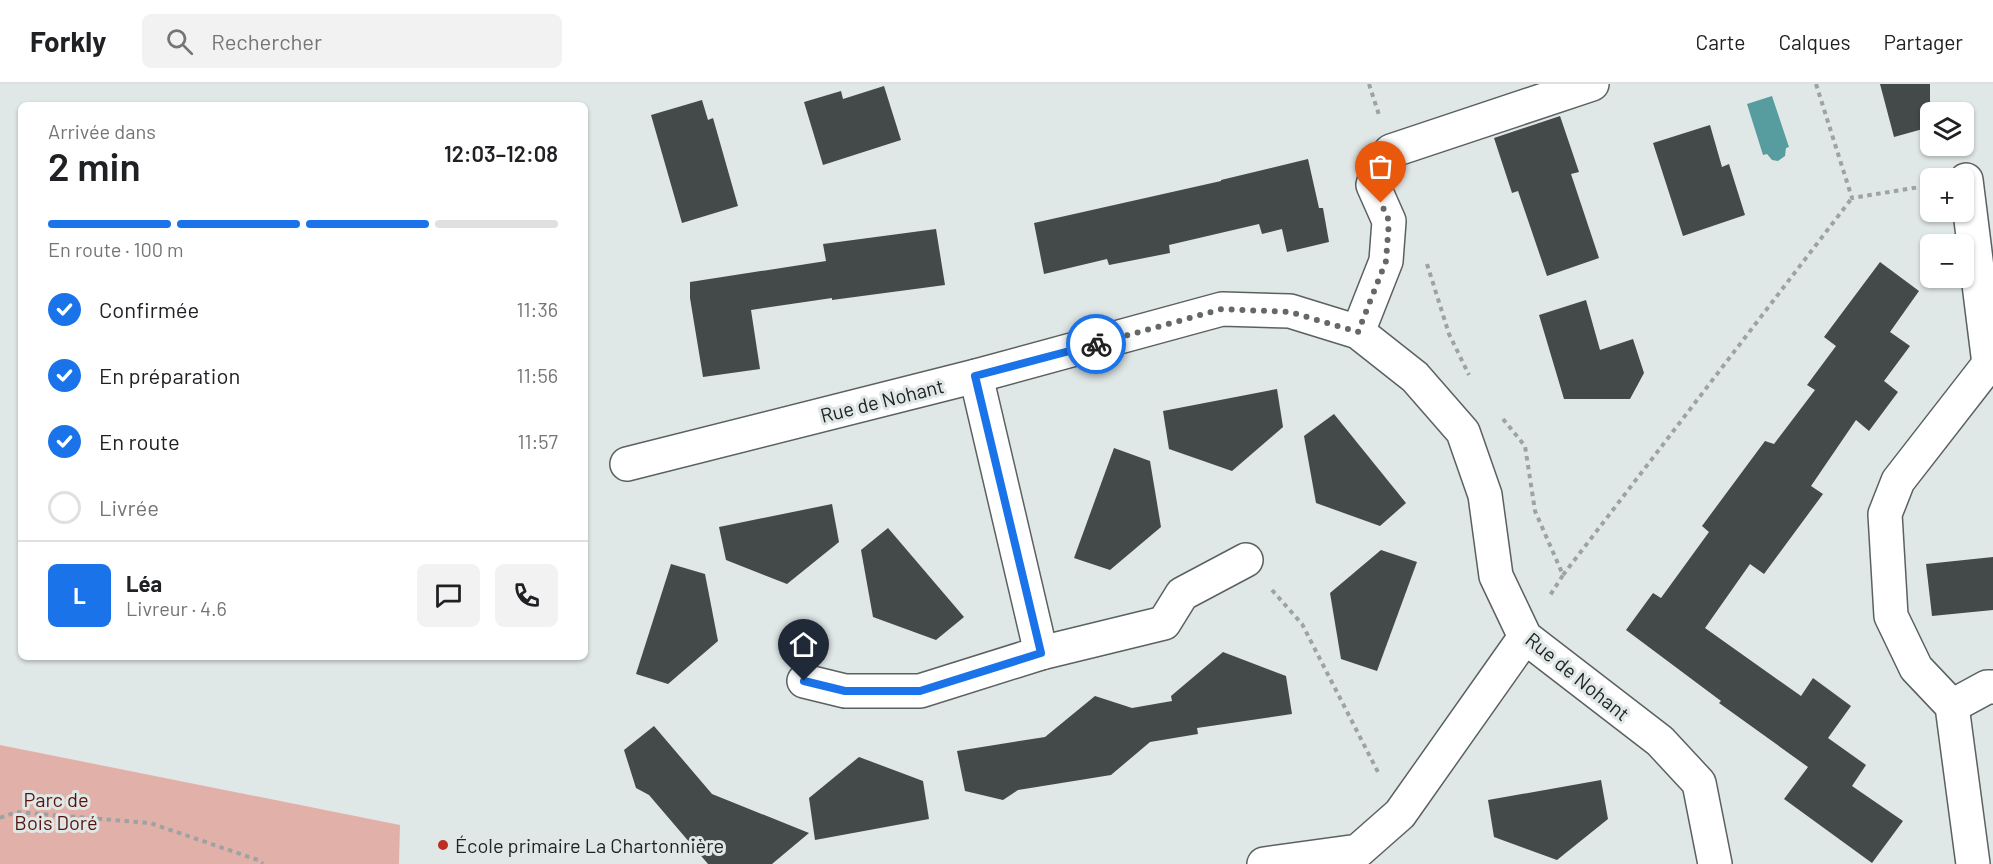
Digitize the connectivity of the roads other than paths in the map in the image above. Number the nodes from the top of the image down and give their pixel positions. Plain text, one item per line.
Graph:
1 (1592, 84) edge
2 (1972, 222) edge
3 (1358, 332) junction
4 (1991, 364) edge
5 (975, 376) junction
6 (627, 464) dead end
7 (1246, 560) road end
8 (1525, 637) junction
9 (1041, 653) junction
10 (804, 681) dead end
11 (1993, 687) edge
12 (1952, 706) junction
13 (1264, 864) edge
14 (1715, 864) edge
15 (1973, 864) edge

1 - 3 street
2 - 4 street
3 - 5 street, Rue de Nohant
3 - 8 street, Rue de Nohant
4 - 12 street
5 - 6 street, Rue de Nohant
5 - 9 street
7 - 9 street
8 - 13 street
8 - 14 street, Rue de Nohant
9 - 10 street
11 - 12 street
12 - 15 street

